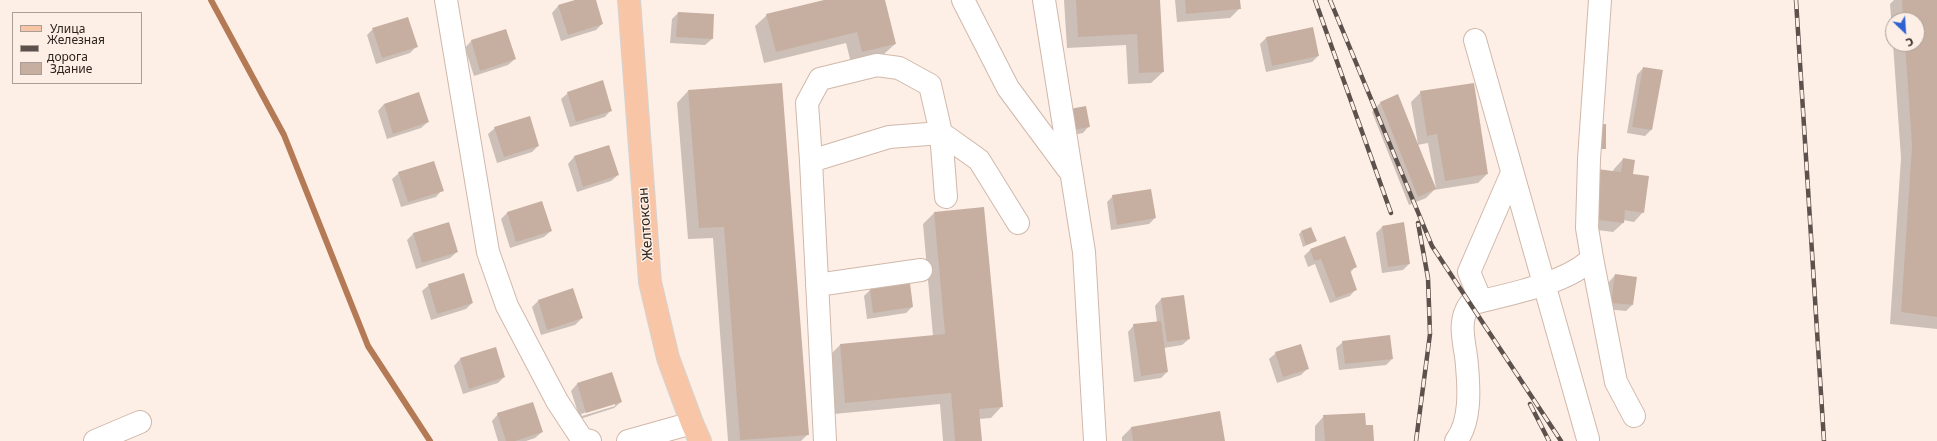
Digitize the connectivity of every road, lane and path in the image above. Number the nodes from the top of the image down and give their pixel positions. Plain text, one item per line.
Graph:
1 (446, 0) edge
2 (629, 0) edge
3 (963, 0) edge
4 (1044, 0) edge
5 (1600, 0) edge
6 (1475, 40) dead end
7 (941, 133) junction
8 (811, 161) junction
9 (1071, 173) junction
10 (1512, 173) junction
11 (946, 197) dead end
12 (1018, 223) dead end
13 (1592, 258) junction
14 (921, 270) dead end
15 (1543, 284) junction
16 (817, 285) junction
17 (1481, 301) junction
18 (1634, 416) dead end
19 (140, 422) dead end
20 (696, 432) edge
21 (1588, 439) dead end
22 (95, 441) edge
23 (590, 441) edge
24 (628, 441) edge
25 (825, 441) edge
26 (1095, 441) edge
27 (1456, 441) edge

1 - 23 street
2 - 20 main road, Желтоксан
3 - 9 street
4 - 9 street
5 - 13 street
6 - 10 street
7 - 8 street
7 - 8 street
7 - 11 street
7 - 12 street
8 - 16 street
9 - 26 street
10 - 15 street
10 - 17 street
13 - 15 street
13 - 18 street
14 - 16 street
15 - 17 street
15 - 21 street
16 - 25 street
17 - 27 street
19 - 22 street
20 - 24 street

